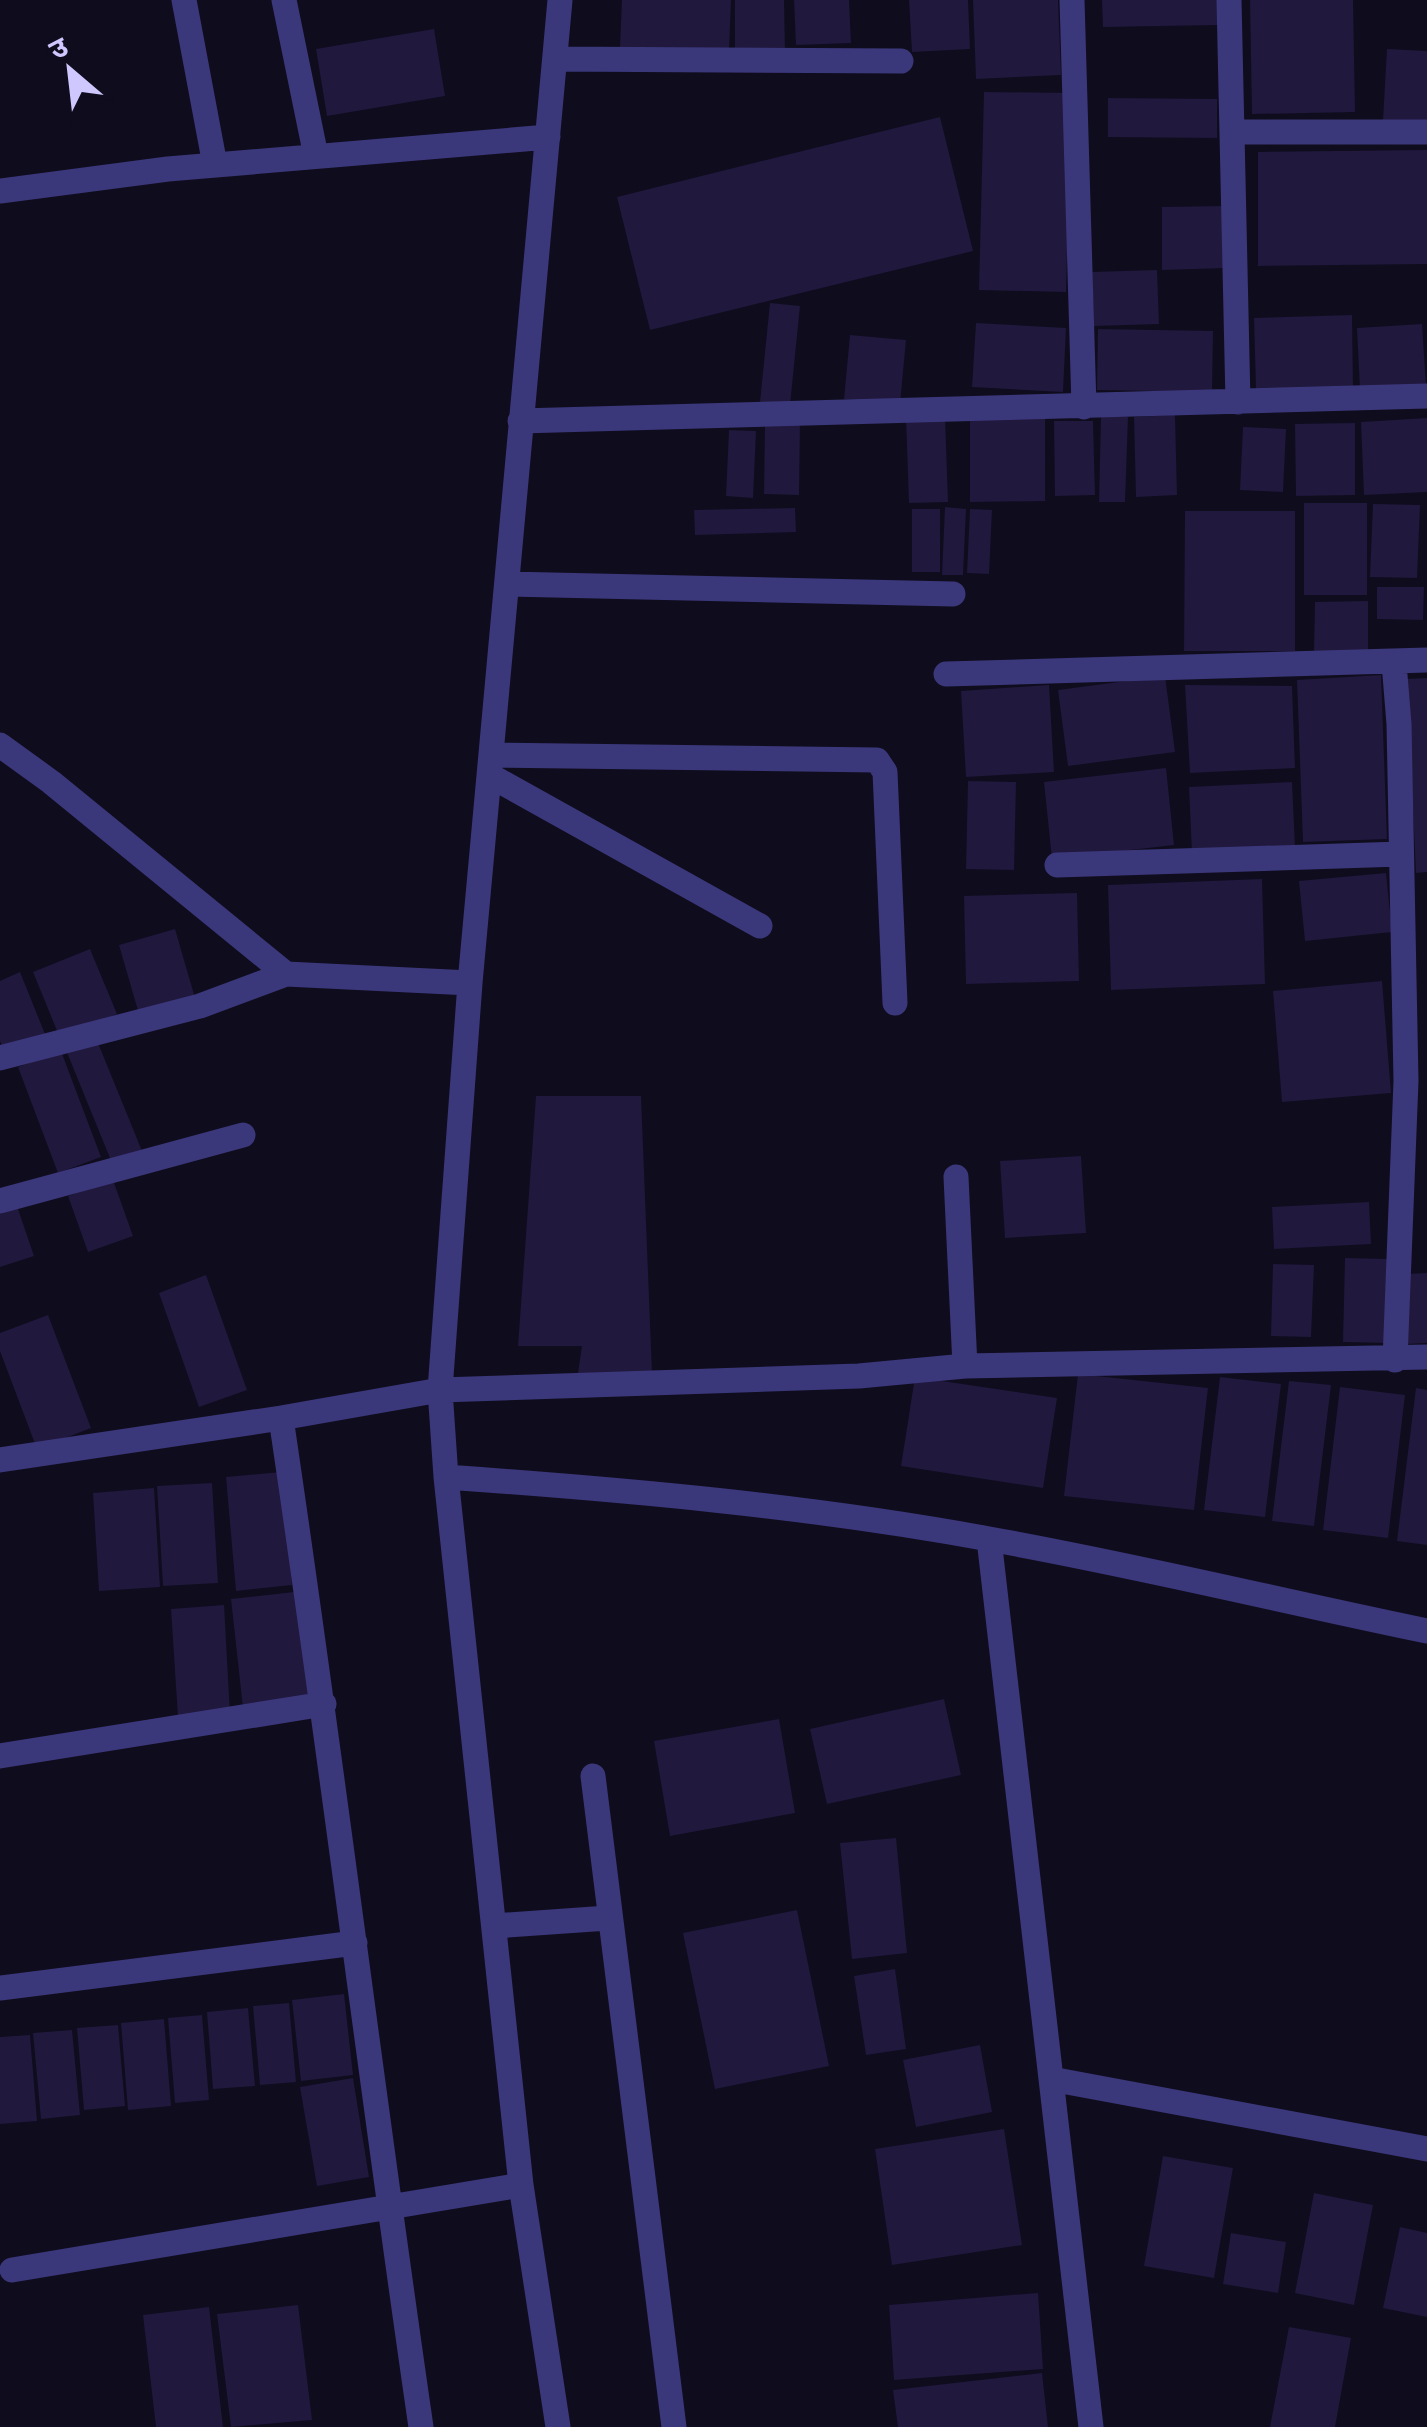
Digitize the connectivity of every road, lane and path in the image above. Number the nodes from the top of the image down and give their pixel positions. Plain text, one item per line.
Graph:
1 (184, 0) edge
2 (284, 0) edge
3 (560, 0) edge
4 (1072, 0) edge
5 (1229, 0) edge
6 (556, 60) junction
7 (900, 60) dead end
8 (1232, 132) junction
9 (1427, 132) edge
10 (548, 136) junction
11 (316, 156) junction
12 (214, 165) junction
13 (0, 191) edge
14 (1427, 396) edge
15 (1238, 402) junction
16 (1084, 407) junction
17 (520, 421) junction
18 (507, 584) junction
19 (953, 594) dead end
20 (1427, 660) edge
21 (1394, 663) junction
22 (946, 674) dead end
23 (0, 744) edge
24 (490, 765) junction
25 (1400, 854) junction
26 (1057, 864) dead end
27 (760, 926) dead end
28 (286, 974) junction
29 (470, 982) junction
30 (895, 1003) dead end
31 (0, 1058) edge
32 (1417, 1080) edge
33 (243, 1135) dead end
34 (956, 1176) dead end
35 (0, 1202) edge
36 (1427, 1357) edge
37 (1395, 1360) junction
38 (965, 1366) junction
39 (440, 1390) junction
40 (281, 1418) junction
41 (0, 1460) edge
42 (446, 1477) junction
43 (989, 1538) junction
44 (1427, 1632) edge
45 (324, 1704) junction
46 (0, 1756) edge
47 (593, 1776) dead end
48 (608, 1918) junction
49 (494, 1926) junction
50 (355, 1944) junction
51 (0, 1988) edge
52 (1051, 2079) junction
53 (1427, 2149) edge
54 (522, 2185) junction
55 (388, 2206) junction
56 (12, 2270) dead end
57 (421, 2427) edge
58 (558, 2427) edge
59 (674, 2427) edge
60 (1091, 2427) edge

1 - 12 street
2 - 11 street
3 - 6 street
4 - 16 street
5 - 8 street
6 - 7 street
6 - 10 street
8 - 9 street
8 - 15 street
10 - 11 street
10 - 17 street
11 - 12 street
12 - 13 street
14 - 15 street
15 - 16 street
16 - 17 street
17 - 18 street
18 - 19 street
18 - 24 street
20 - 21 street
21 - 22 street
21 - 25 street
23 - 28 street
24 - 27 street
24 - 29 street
24 - 30 street
25 - 26 street
25 - 32 street
28 - 29 street
28 - 31 street
29 - 39 street
32 - 37 street
33 - 35 street
34 - 38 street
36 - 37 street
37 - 38 street
38 - 39 street
39 - 40 street
39 - 42 street
40 - 41 street
40 - 45 street
42 - 43 street
42 - 49 street
43 - 44 street
43 - 52 street
45 - 46 street
45 - 50 street
47 - 48 street
48 - 49 street
48 - 59 street
49 - 54 street
50 - 51 street
50 - 55 street
52 - 53 street
52 - 60 street
54 - 55 street
54 - 58 street
55 - 56 street
55 - 57 street

